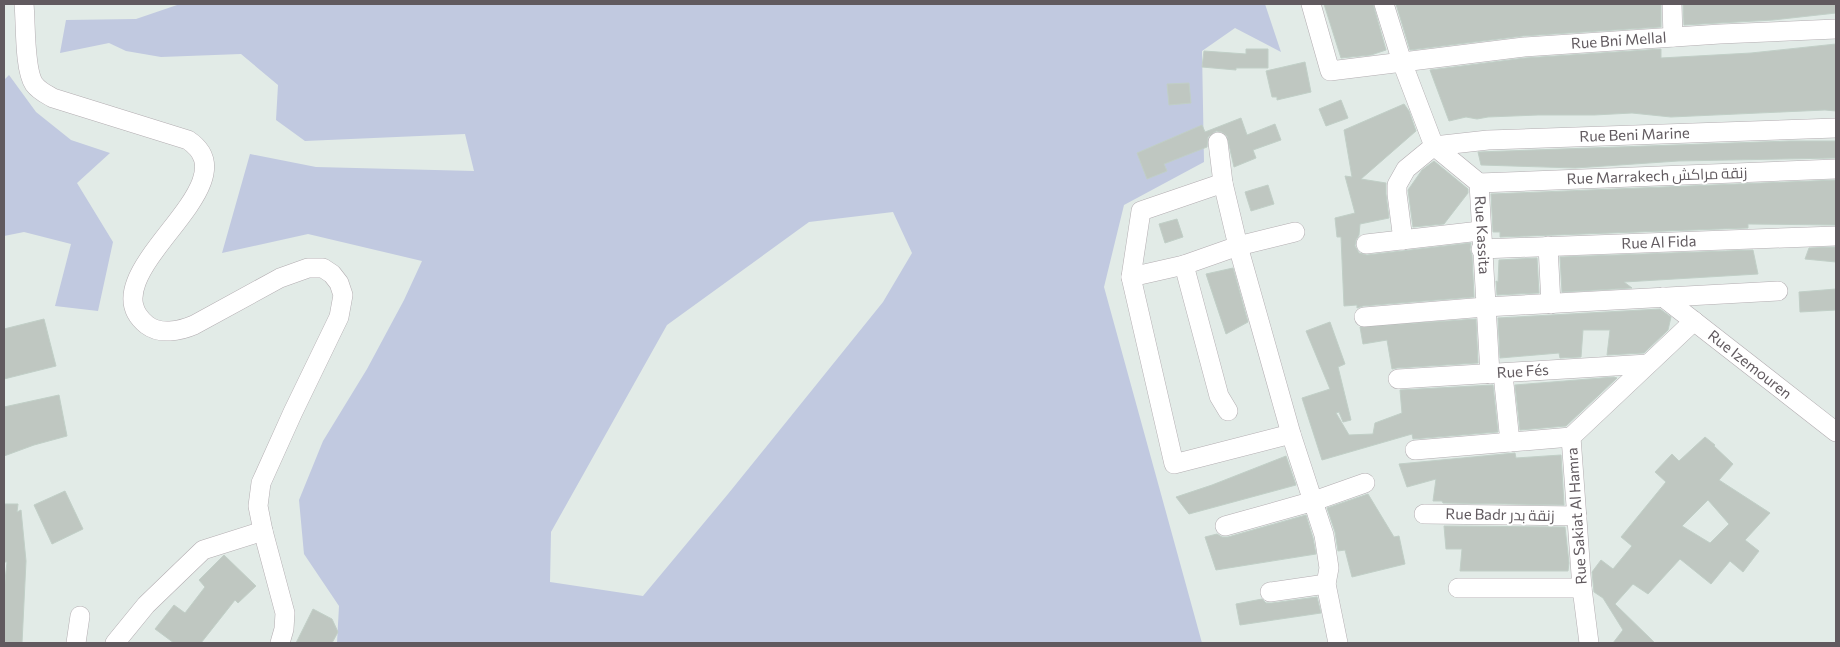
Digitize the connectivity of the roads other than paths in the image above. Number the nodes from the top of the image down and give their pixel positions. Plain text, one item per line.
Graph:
1 (24, 4) edge
2 (1311, 4) edge
3 (1384, 4) edge
4 (1672, 4) edge
5 (1836, 29) edge
6 (1673, 37) junction
7 (1402, 62) junction
8 (1836, 128) edge
9 (1218, 142) dead end
10 (1434, 146) junction
11 (1836, 169) edge
12 (1223, 183) junction
13 (1479, 183) junction
14 (1295, 232) dead end
15 (1836, 236) edge
16 (1403, 240) junction
17 (1481, 240) junction
18 (1366, 244) dead end
19 (1238, 246) junction
20 (1548, 246) junction
21 (1184, 265) junction
22 (1131, 277) junction
23 (1778, 291) dead end
24 (1663, 298) junction
25 (1551, 304) junction
26 (1485, 307) junction
27 (1364, 317) dead end
28 (1694, 321) junction
29 (1648, 364) junction
30 (1497, 374) junction
31 (1398, 379) dead end
32 (1228, 411) dead end
33 (1836, 432) edge
34 (1291, 434) junction
35 (1571, 437) junction
36 (1510, 442) junction
37 (1415, 450) dead end
38 (1365, 483) dead end
39 (1314, 501) junction
40 (1424, 514) dead end
41 (1577, 516) junction
42 (1225, 526) dead end
43 (263, 532) junction
44 (1326, 584) junction
45 (1458, 588) dead end
46 (1582, 588) junction
47 (1270, 592) dead end
48 (80, 616) dead end
49 (76, 643) edge
50 (115, 643) edge
51 (280, 643) edge
52 (1338, 643) edge
53 (1589, 643) edge

1 - 43 street
2 - 7 street, Rue Bni Mellal
3 - 7 street, Rue Kassita
4 - 6 street
5 - 6 street, Rue Bni Mellal
6 - 7 street, Rue Bni Mellal
7 - 10 street, Rue Kassita
8 - 10 street, Rue Beni Marine
9 - 12 street
10 - 13 street, Rue Kassita
10 - 16 street
11 - 13 street, Rue Marrakech زنقة مراكش
12 - 19 street
12 - 22 street
13 - 17 street, Rue Kassita
14 - 19 street
15 - 20 street, Rue Al Fida
16 - 17 street, Rue Al Fida
16 - 18 street, Rue Al Fida
17 - 20 street, Rue Al Fida
17 - 26 street, Rue Kassita
19 - 21 street
19 - 34 street
20 - 25 street
21 - 22 street
21 - 32 street
22 - 34 street
23 - 24 street
24 - 25 street
24 - 28 street, Rue Izemouren
25 - 26 street
26 - 27 street
26 - 30 street, Rue Kassita
28 - 29 street, Rue Sakiat Al Hamra
28 - 33 street, Rue Izemouren
29 - 30 street, Rue Fés
29 - 35 street, Rue Sakiat Al Hamra
30 - 31 street, Rue Fés
30 - 36 street, Rue Kassita
34 - 39 street
35 - 36 street
35 - 41 street, Rue Sakiat Al Hamra
36 - 37 street
38 - 39 street
39 - 42 street
39 - 44 street
40 - 41 street, Rue Badr زنقة بدر
41 - 46 street, Rue Sakiat Al Hamra
43 - 50 street
43 - 51 street
44 - 47 street
44 - 52 street
45 - 46 street
46 - 53 street, Rue Sakiat Al Hamra
48 - 49 street

